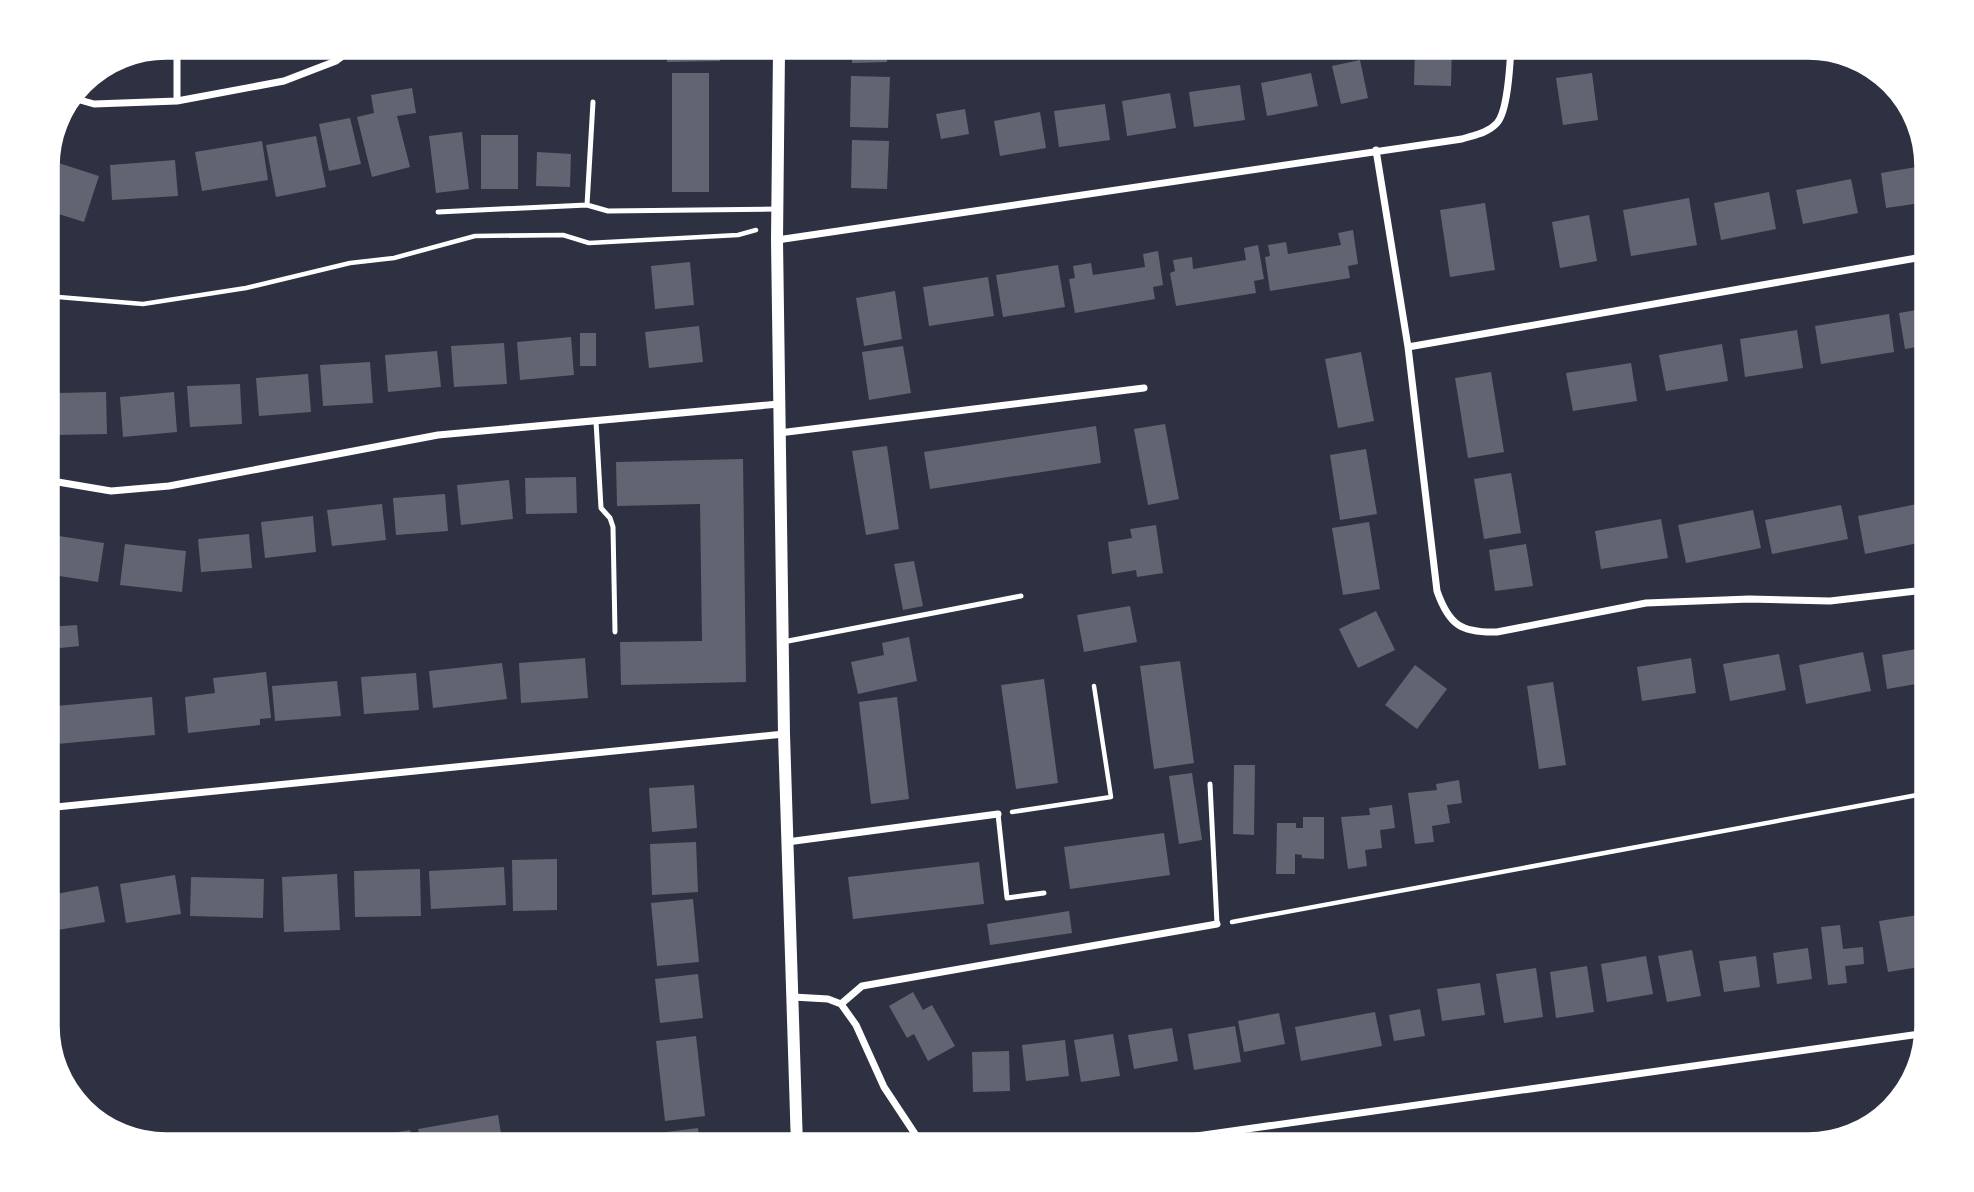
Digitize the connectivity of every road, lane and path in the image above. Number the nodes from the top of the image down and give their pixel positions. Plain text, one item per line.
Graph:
1 (177, 58) edge
2 (340, 58) edge
3 (779, 58) edge
4 (1510, 58) edge
5 (80, 100) edge
6 (177, 102) junction
7 (593, 102) dead end
8 (1376, 150) junction
9 (587, 205) junction
10 (777, 209) junction
11 (438, 212) dead end
12 (777, 224) junction
13 (777, 240) junction
14 (1916, 259) edge
15 (58, 297) edge
16 (1408, 347) junction
17 (1144, 388) dead end
18 (779, 404) junction
19 (596, 421) junction
20 (779, 433) junction
21 (58, 481) edge
22 (1916, 591) edge
23 (1021, 596) dead end
24 (615, 632) dead end
25 (783, 642) junction
26 (1094, 686) dead end
27 (784, 734) junction
28 (1210, 784) dead end
29 (1916, 795) edge
30 (58, 807) edge
31 (998, 814) junction
32 (788, 842) junction
33 (1044, 893) dead end
34 (1217, 924) junction
35 (793, 997) junction
36 (841, 1004) junction
37 (1915, 1035) edge
38 (797, 1134) edge
39 (915, 1134) edge
40 (1211, 1134) edge

1 - 6 street
2 - 6 street
3 - 10 street
4 - 8 street
5 - 6 street
7 - 9 lane
8 - 13 street
8 - 16 street
9 - 10 lane
9 - 11 lane
10 - 12 street
12 - 13 street
12 - 15 path
13 - 18 street
14 - 16 street
16 - 22 street
17 - 20 street
18 - 19 street
18 - 20 street
19 - 21 street
19 - 24 lane
20 - 25 street
23 - 25 lane
25 - 27 street
26 - 31 path
27 - 30 street
27 - 32 street
28 - 34 lane
29 - 34 path
31 - 32 street
31 - 33 lane
32 - 35 street
34 - 36 street
35 - 36 street
35 - 38 street
36 - 39 street
37 - 40 street

